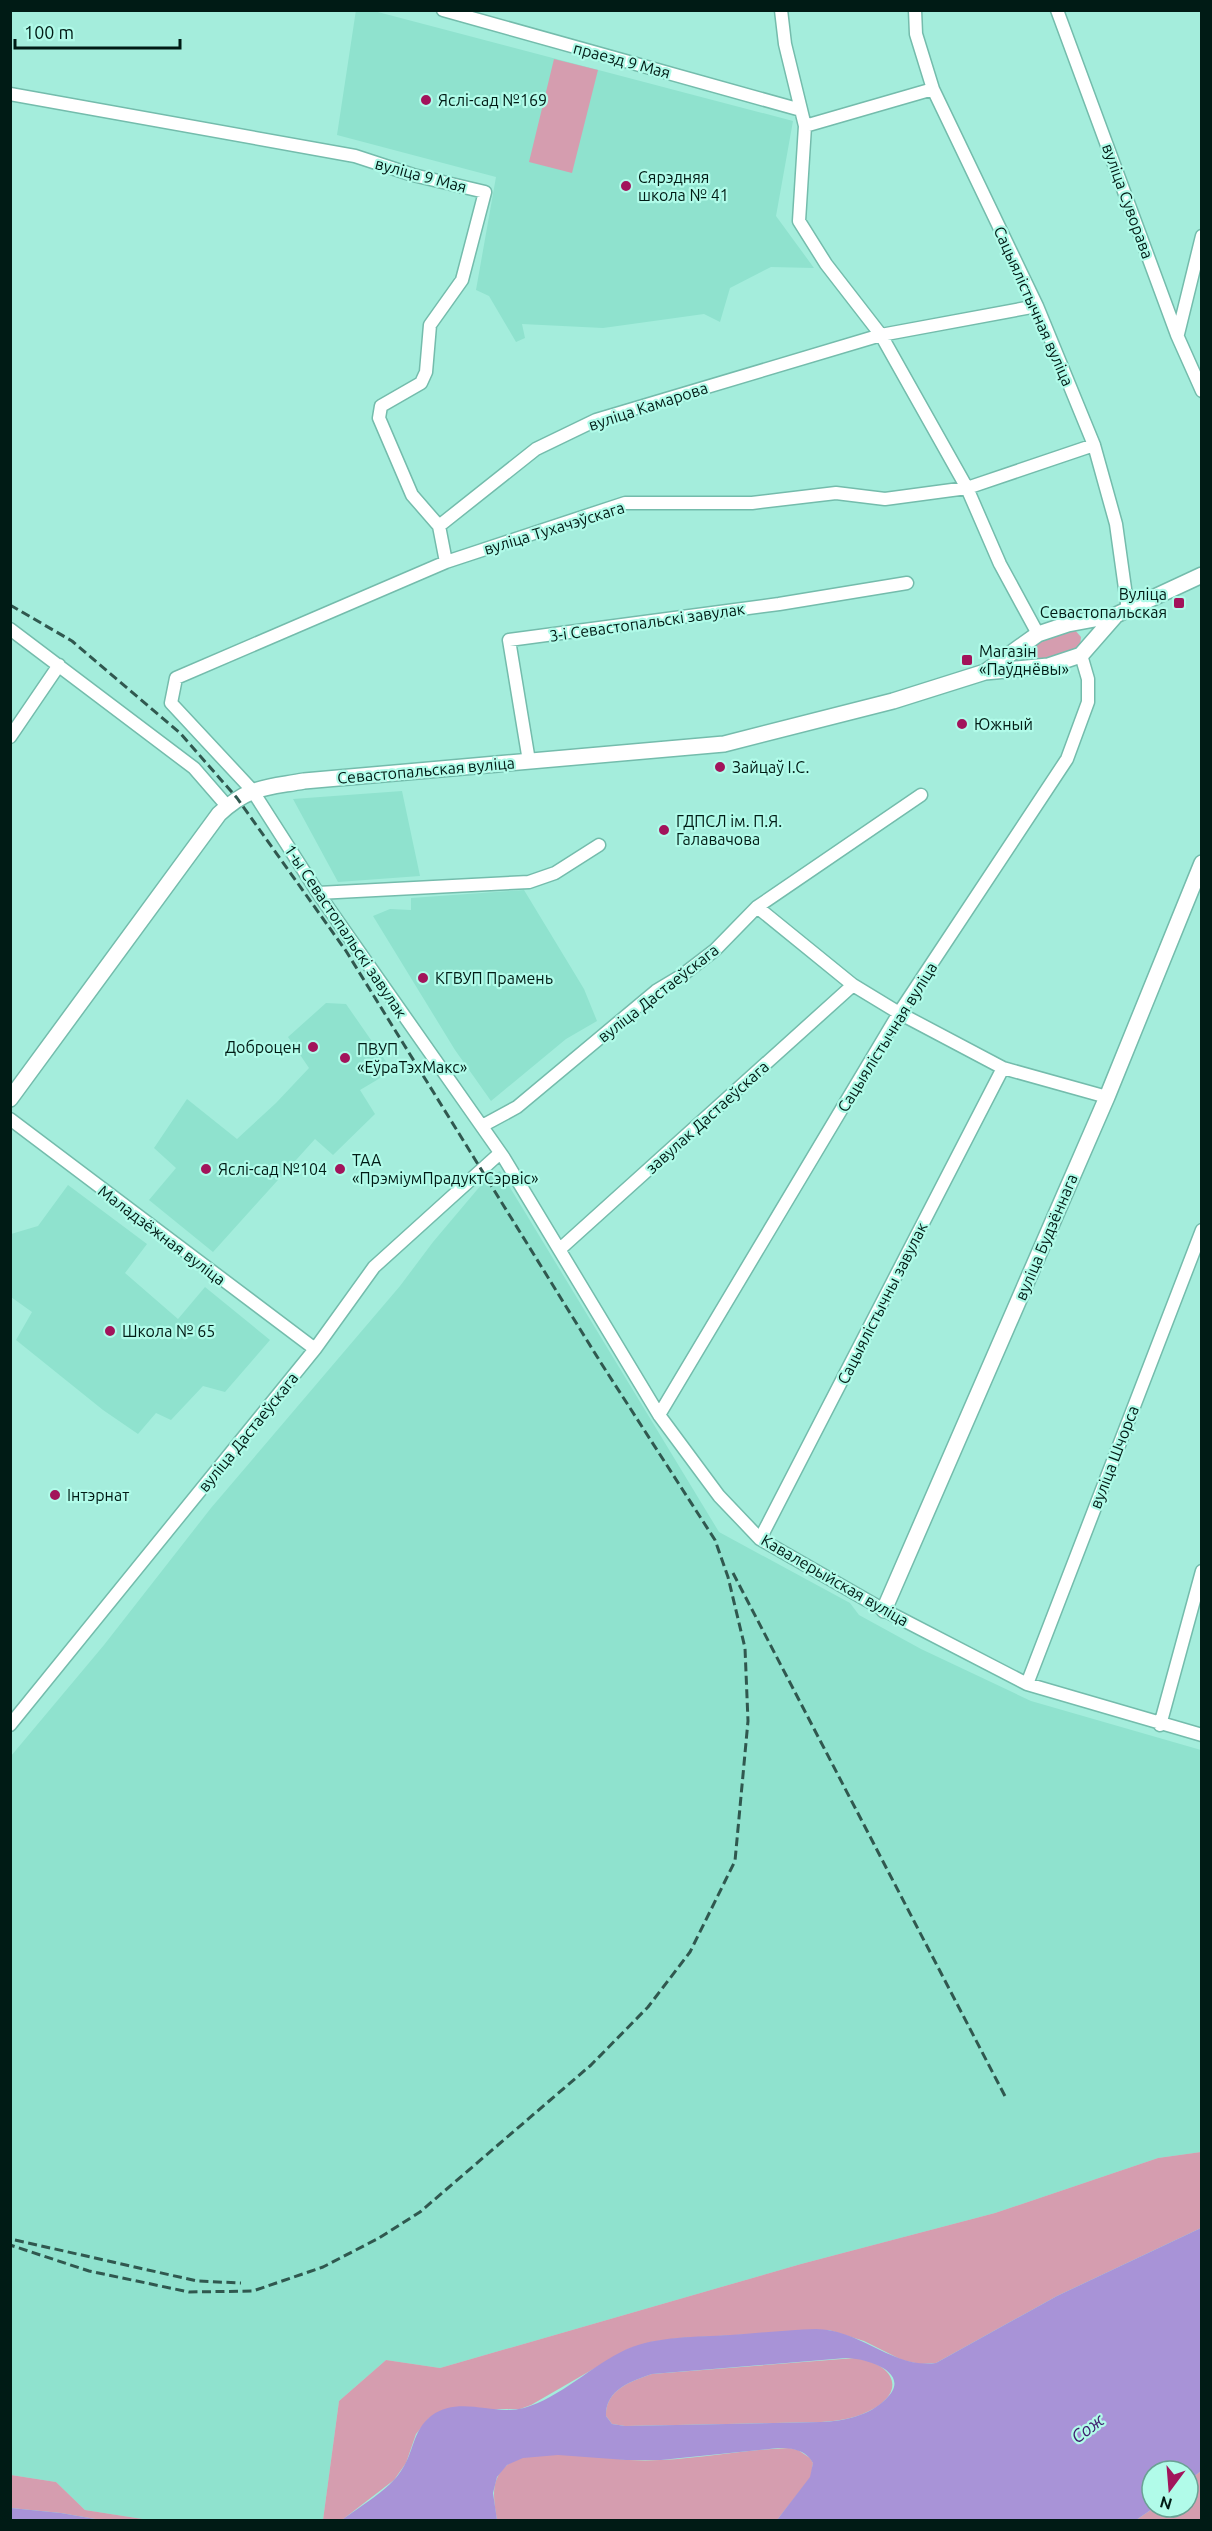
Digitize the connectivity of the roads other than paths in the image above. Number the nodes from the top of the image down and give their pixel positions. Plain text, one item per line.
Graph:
1 (442, 10) edge
2 (781, 10) edge
3 (915, 10) edge
4 (1057, 10) edge
5 (933, 89) junction
6 (10, 94) edge
7 (801, 110) junction
8 (805, 126) junction
9 (1202, 236) edge
10 (1037, 306) junction
11 (881, 335) junction
12 (1177, 335) junction
13 (1202, 391) edge
14 (1094, 445) junction
15 (967, 488) junction
16 (438, 526) junction
17 (446, 562) junction
18 (1202, 575) edge
19 (906, 583) dead end
20 (1122, 612) junction
21 (1068, 624) junction
22 (10, 629) edge
23 (1035, 636) junction
24 (1081, 655) junction
25 (59, 664) junction
26 (1048, 666) junction
27 (985, 672) junction
28 (10, 737) edge
29 (529, 761) junction
30 (252, 790) junction
31 (921, 795) dead end
32 (227, 806) junction
33 (599, 845) dead end
34 (1202, 863) edge
35 (318, 893) junction
36 (757, 907) junction
37 (853, 985) junction
38 (899, 1013) junction
39 (1004, 1068) junction
40 (1107, 1097) junction
41 (10, 1100) edge
42 (10, 1119) edge
43 (482, 1126) junction
44 (502, 1156) junction
45 (1202, 1230) edge
46 (560, 1249) junction
47 (315, 1349) junction
48 (659, 1415) junction
49 (760, 1539) junction
50 (1202, 1571) edge
51 (884, 1610) junction
52 (1027, 1684) junction
53 (10, 1725) edge
54 (1160, 1725) junction
55 (1202, 1735) edge

1 - 7 street, праезд 9 Мая
2 - 7 street
3 - 5 street, Сацыялістычная вуліца
4 - 12 street, вуліца Суворава
5 - 8 street
5 - 10 street, Сацыялістычная вуліца
6 - 16 street, вуліца 9 Мая
7 - 8 street
8 - 11 street
9 - 12 street
10 - 11 street, вуліца Камарова
10 - 14 street, Сацыялістычная вуліца
11 - 15 street
11 - 16 street, вуліца Камарова
12 - 13 street, вуліца Суворава
14 - 15 street, вуліца Тухачэўскага
14 - 20 street, Сацыялістычная вуліца
15 - 17 street, вуліца Тухачэўскага
15 - 23 street
16 - 17 street, вуліца 9 Мая
17 - 30 street, вуліца Тухачэўскага
18 - 20 street, Севастопальская вуліца
19 - 29 street, 3-і Севастопальскі завулак
20 - 21 street, Севастопальская вуліца
20 - 24 street, Севастопальская вуліца
21 - 23 street, Севастопальская вуліца
21 - 24 street
22 - 25 street
23 - 26 street
23 - 27 street, Севастопальская вуліца
24 - 26 street, Севастопальская вуліца
24 - 38 street, Сацыялістычная вуліца
25 - 28 street
25 - 32 street
26 - 27 street, Севастопальская вуліца
27 - 29 street, Севастопальская вуліца
29 - 30 street, Севастопальская вуліца
30 - 32 street, Севастопальская вуліца
30 - 35 street, 1-ы Севастопальскі завулак
31 - 36 street, вуліца Дастаеўскага
32 - 41 street, Севастопальская вуліца
33 - 35 street
34 - 40 street, вуліца Будзённага
35 - 43 street, 1-ы Севастопальскі завулак
36 - 37 street
36 - 43 street, вуліца Дастаеўскага
37 - 38 street
37 - 46 street, завулак Дастаеўскага
38 - 39 street
38 - 48 street, Сацыялістычная вуліца
39 - 40 street
39 - 49 street, Сацыялістычны завулак
40 - 51 street, вуліца Будзённага
42 - 47 street, Маладзёжная вуліца
43 - 44 street, 1-ы Севастопальскі завулак
44 - 46 street, Кавалерыйская вуліца
44 - 47 street, вуліца Дастаеўскага
45 - 52 street, вуліца Шчорса
46 - 48 street, Кавалерыйская вуліца
47 - 53 street, вуліца Дастаеўскага
48 - 49 street, Кавалерыйская вуліца
49 - 51 street, Кавалерыйская вуліца
50 - 54 street
51 - 52 street, Кавалерыйская вуліца
52 - 54 street, Кавалерыйская вуліца
54 - 55 street, Кавалерыйская вуліца

